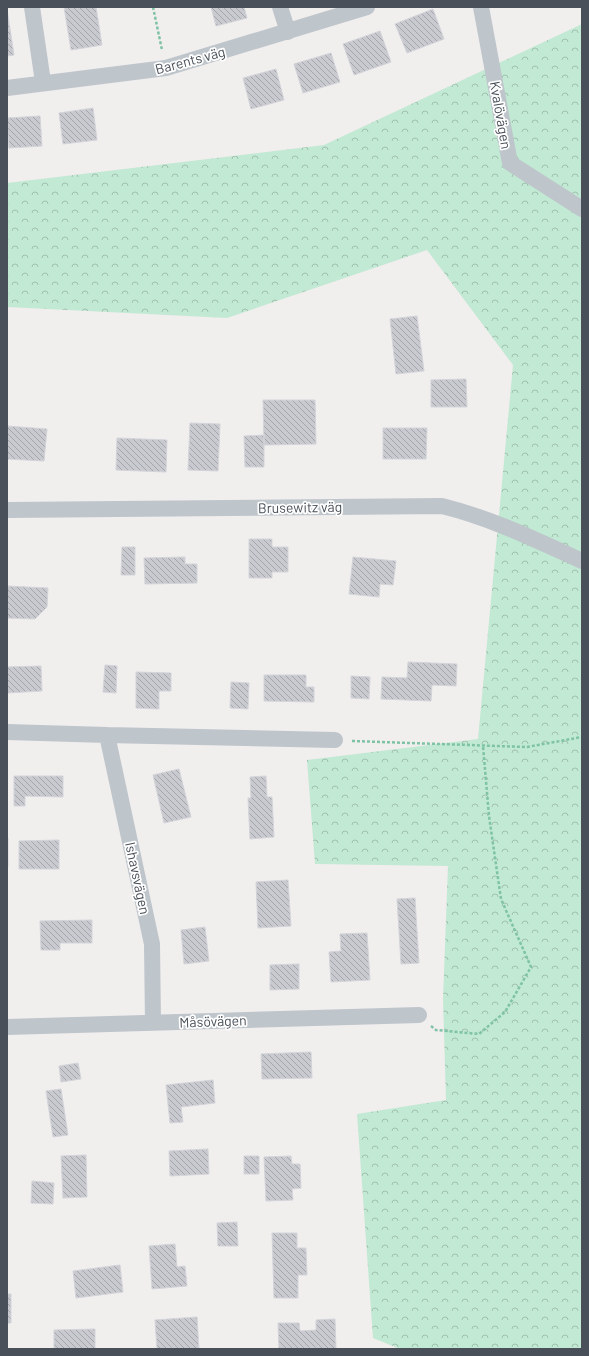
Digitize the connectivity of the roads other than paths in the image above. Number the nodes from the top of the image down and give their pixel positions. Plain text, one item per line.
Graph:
1 (32, 7) edge
2 (280, 7) edge
3 (367, 7) edge
4 (481, 7) edge
5 (288, 32) junction
6 (43, 82) junction
7 (7, 88) edge
8 (582, 209) edge
9 (7, 510) edge
10 (582, 561) edge
11 (7, 732) edge
12 (107, 735) junction
13 (335, 740) road end
14 (419, 1014) road end
15 (153, 1023) junction
16 (7, 1027) edge

1 - 6 street
2 - 5 street
3 - 5 street, Barents väg
4 - 8 street, Kvalövägen
5 - 6 street, Barents väg
6 - 7 street, Barents väg
9 - 10 street, Brusewitz väg
11 - 12 street
12 - 13 street
12 - 15 street, Ishavsvägen
14 - 15 street, Måsövägen
15 - 16 street, Måsövägen

